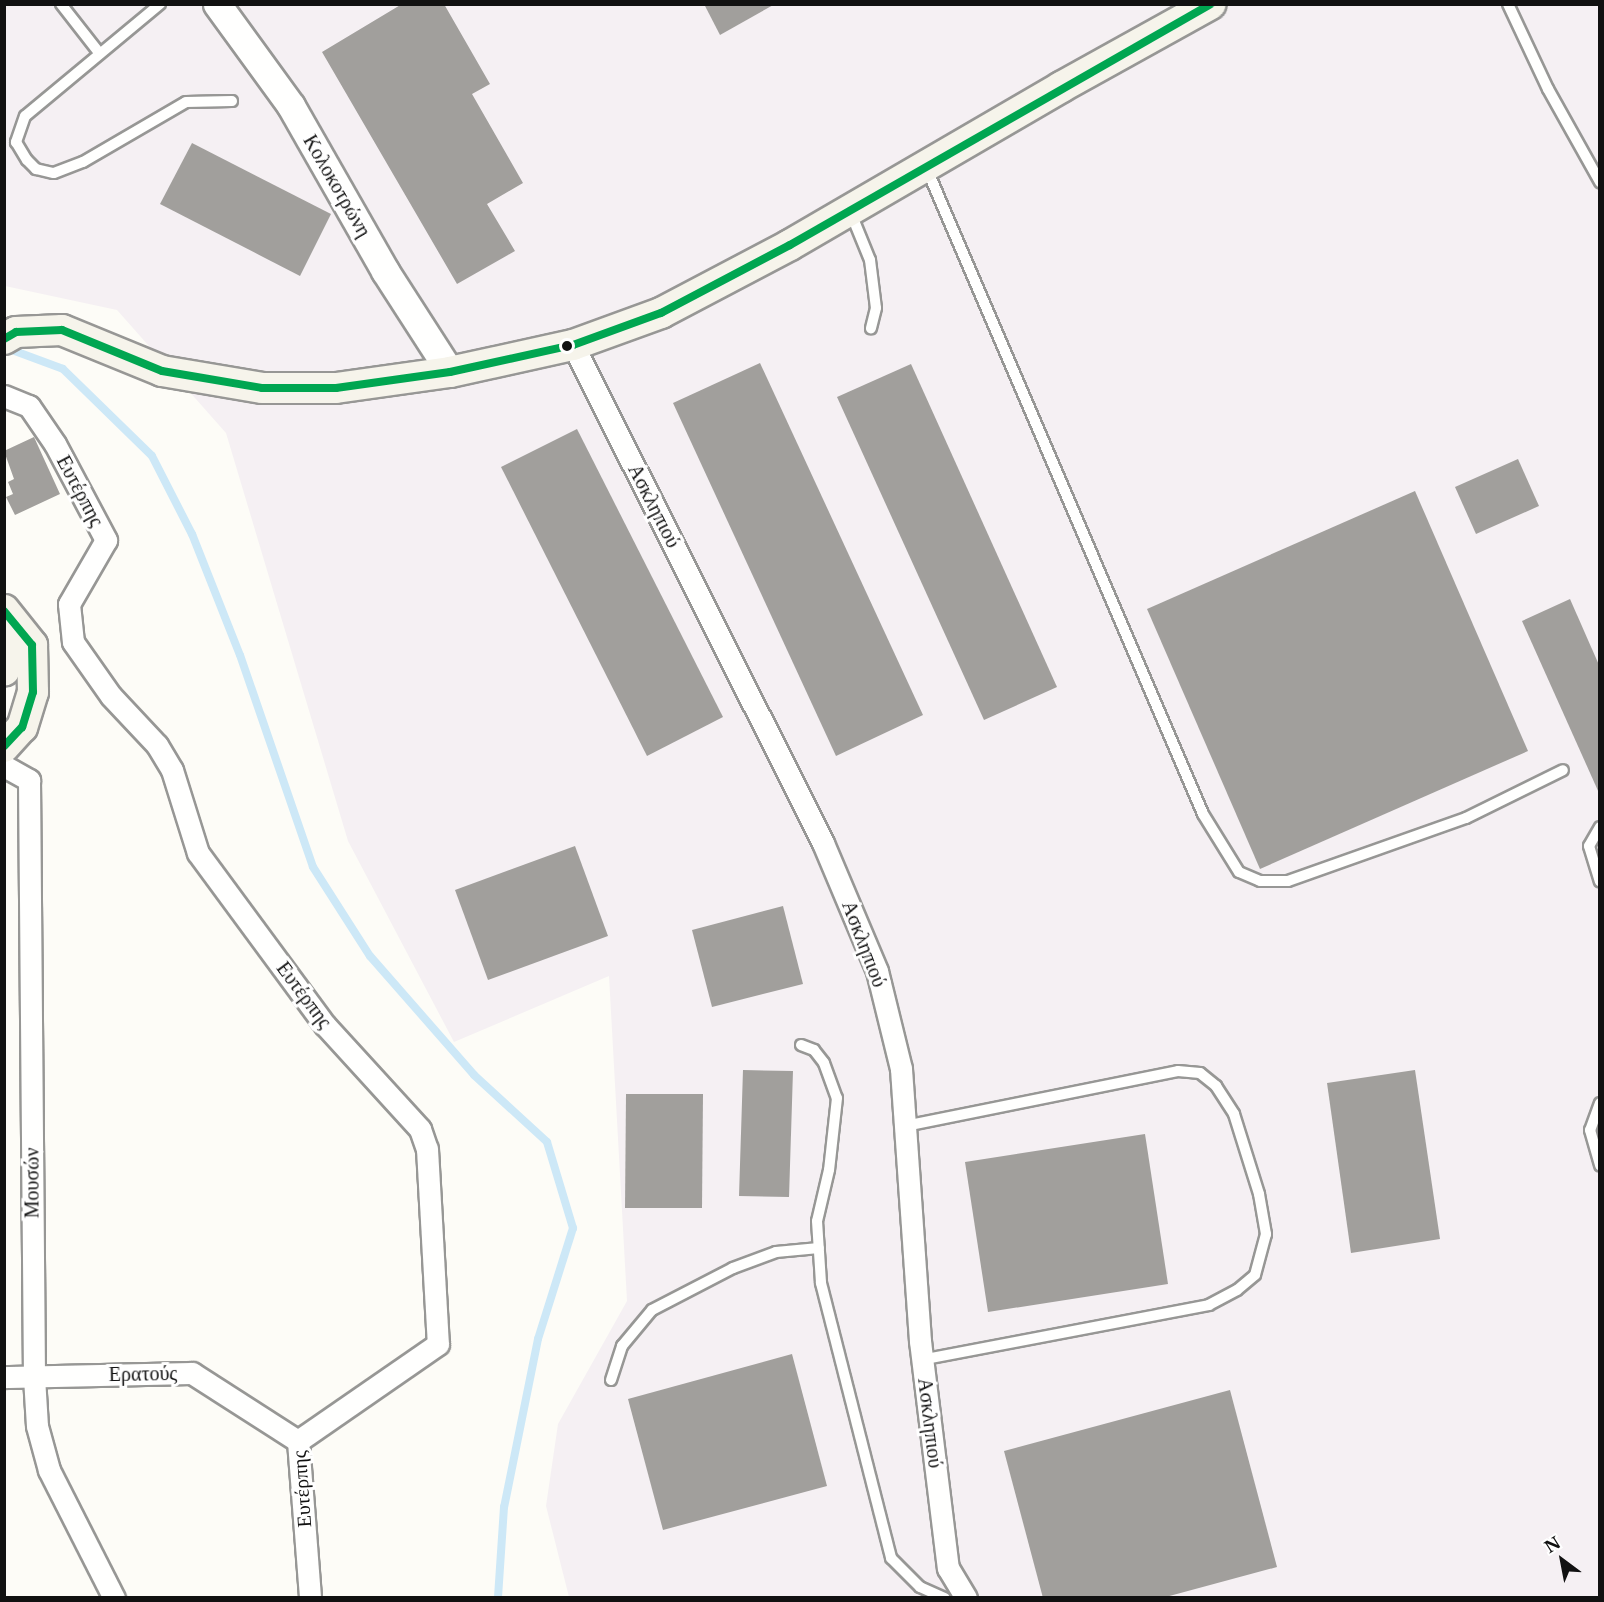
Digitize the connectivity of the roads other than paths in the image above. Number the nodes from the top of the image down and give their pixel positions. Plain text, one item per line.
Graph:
1 (61, 4) edge
2 (160, 4) edge
3 (217, 4) edge
4 (1211, 4) edge
5 (1508, 4) edge
6 (100, 54) junction
7 (232, 100) dead end
8 (926, 166) junction
9 (1599, 182) edge
10 (850, 211) junction
11 (871, 328) dead end
12 (4, 339) edge
13 (573, 345) junction
14 (450, 372) junction
15 (4, 396) edge
16 (4, 610) edge
17 (4, 635) edge
18 (4, 671) edge
19 (4, 747) edge
20 (4, 766) edge
21 (1563, 770) dead end
22 (1599, 827) edge
23 (1599, 881) edge
24 (801, 1045) dead end
25 (1599, 1103) edge
26 (905, 1126) junction
27 (1599, 1166) edge
28 (819, 1248) junction
29 (922, 1360) junction
30 (4, 1377) edge
31 (34, 1377) junction
32 (611, 1380) dead end
33 (298, 1441) junction
34 (114, 1598) edge
35 (310, 1598) edge
36 (945, 1598) edge
37 (966, 1598) edge

1 - 6 lane
2 - 6 lane
3 - 14 street, Κολοκοτρώνη
4 - 8 main road
5 - 9 lane
6 - 7 lane
8 - 10 main road
8 - 21 lane
10 - 11 lane
10 - 13 main road
12 - 14 main road
13 - 14 main road
13 - 26 street, Ασκληπιού
15 - 33 street, Ευτέρπης
16 - 19 main road
17 - 18 main road
20 - 31 street, Μουσών
22 - 23 lane
24 - 28 lane
25 - 27 lane
26 - 29 street, Ασκληπιού
26 - 29 lane
28 - 32 lane
28 - 36 lane
29 - 37 street, Ασκληπιού
30 - 31 street, Ερατούς
31 - 33 street, Ερατούς
31 - 34 street, Μουσών
33 - 35 street, Ευτέρπης

